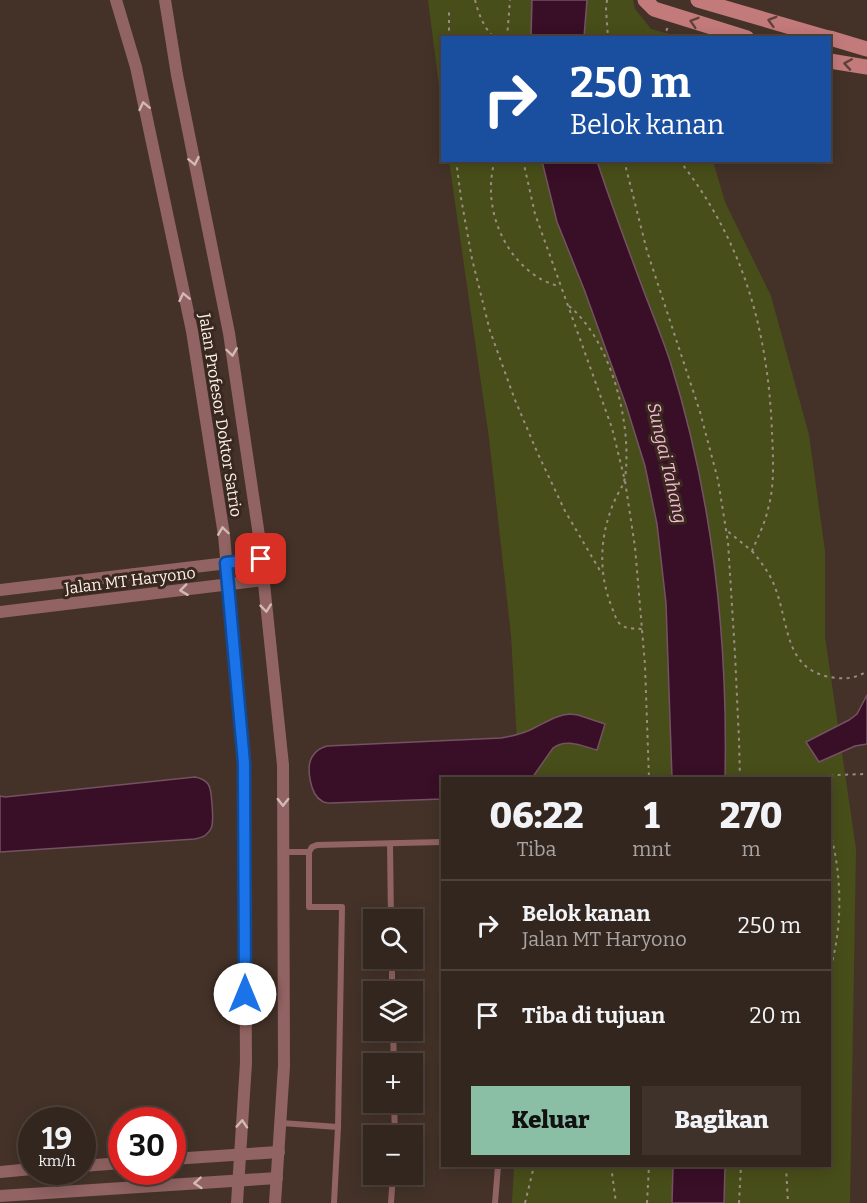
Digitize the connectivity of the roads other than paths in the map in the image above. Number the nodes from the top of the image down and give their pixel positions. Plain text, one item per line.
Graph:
1 (116, 0) edge
2 (165, 0) edge
3 (645, 0) edge
4 (698, 0) edge
5 (741, 36) edge
6 (822, 36) edge
7 (831, 39) edge
8 (867, 49) edge
9 (831, 61) edge
10 (867, 67) edge
11 (261, 559) junction
12 (226, 563) junction
13 (263, 580) junction
14 (228, 585) junction
15 (0, 590) edge
16 (0, 612) edge
17 (441, 842) edge
18 (390, 844) junction
19 (284, 852) junction
20 (309, 852) junction
21 (391, 909) edge
22 (281, 1123) junction
23 (338, 1127) junction
24 (279, 1152) junction
25 (240, 1155) junction
26 (186, 1159) edge
27 (498, 1167) edge
28 (18, 1170) edge
29 (0, 1172) edge
30 (277, 1178) junction
31 (238, 1180) junction
32 (392, 1185) edge
33 (0, 1196) edge
34 (237, 1203) edge
35 (275, 1203) edge
36 (334, 1203) edge
37 (391, 1203) edge
38 (495, 1203) edge

12 -> 1 street, Jalan Profesor Doktor Satrio
2 -> 11 street, Jalan Profesor Doktor Satrio
5 -> 3 street
6 -> 4 street
7 - 8 street
10 -> 9 street
11 - 12 street, Jalan MT Haryono
11 - 13 street, Jalan Profesor Doktor Satrio
12 - 14 street, Jalan Profesor Doktor Satrio
12 - 15 street, Jalan MT Haryono
13 - 14 street, Jalan MT Haryono
13 -> 19 street, Jalan Profesor Doktor Satrio
14 -> 16 street, Jalan MT Haryono
25 -> 14 street, Jalan Profesor Doktor Satrio
17 - 18 lane
18 - 20 lane
18 - 21 lane
19 - 20 lane
19 - 22 street, Jalan Profesor Doktor Satrio
20 - 23 lane
22 - 23 lane
22 - 24 street, Jalan Profesor Doktor Satrio
23 - 36 lane
24 - 25 street
24 - 30 street, Jalan Profesor Doktor Satrio
25 - 26 street
25 - 31 street, Jalan Profesor Doktor Satrio
27 - 38 lane
28 - 29 street
30 - 31 street
30 - 35 street, Jalan Profesor Doktor Satrio
31 -> 33 street
31 - 34 street, Jalan Profesor Doktor Satrio
32 - 37 lane

